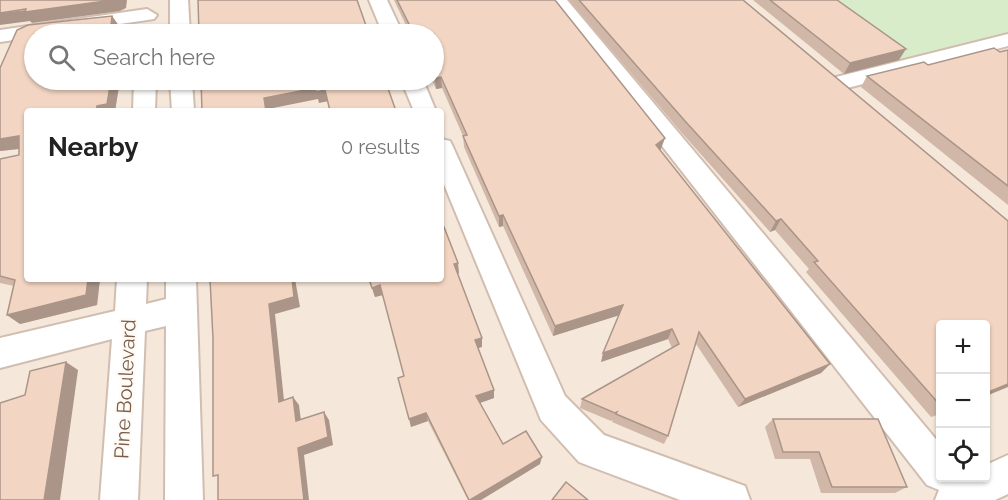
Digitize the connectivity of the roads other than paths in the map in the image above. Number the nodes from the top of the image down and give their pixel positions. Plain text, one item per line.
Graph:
1 (178, 0) edge
2 (378, 0) edge
3 (557, 0) edge
4 (147, 17) edge
5 (93, 24) edge
6 (179, 24) edge
7 (389, 24) edge
8 (24, 33) edge
9 (0, 36) edge
10 (1002, 47) edge
11 (821, 68) edge
12 (840, 83) junction
13 (145, 90) edge
14 (182, 90) edge
15 (416, 90) edge
16 (858, 98) edge
17 (144, 108) edge
18 (183, 108) edge
19 (424, 108) edge
20 (444, 154) edge
21 (132, 282) edge
22 (181, 294) edge
23 (128, 323) junction
24 (0, 353) edge
25 (1008, 474) edge
26 (950, 487) edge
27 (119, 500) edge
28 (184, 500) edge
29 (731, 500) edge

1 - 6 street
2 - 7 street
3 - 26 street
4 - 5 street
8 - 9 street
10 - 12 street
11 - 12 street
12 - 16 street
13 - 17 street
14 - 18 street
15 - 19 street
20 - 29 street
21 - 23 street, Pine Boulevard
22 - 23 street
22 - 28 street
23 - 24 street
23 - 27 street, Pine Boulevard
25 - 26 street

